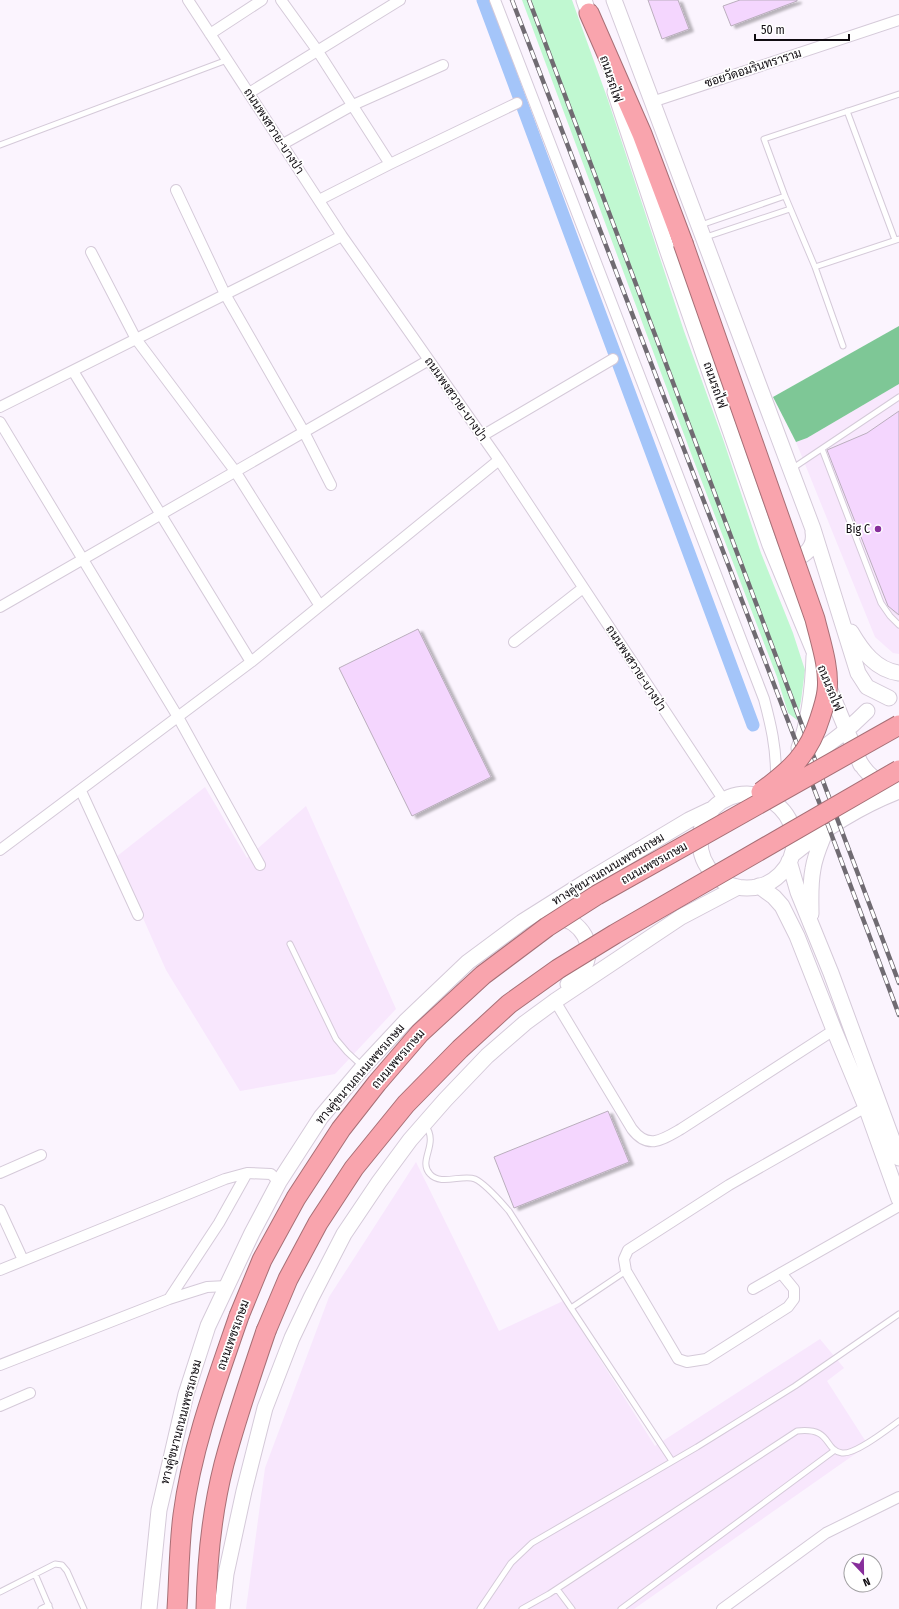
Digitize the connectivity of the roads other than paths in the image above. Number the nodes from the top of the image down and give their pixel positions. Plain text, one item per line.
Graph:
1 (188, 0) edge
2 (262, 0) edge
3 (281, 0) edge
4 (400, 0) edge
5 (494, 0) edge
6 (614, 0) edge
7 (587, 7) edge
8 (899, 20) edge
9 (210, 34) junction
10 (317, 50) junction
11 (227, 60) junction
12 (443, 65) dead end
13 (249, 93) junction
14 (899, 94) edge
15 (652, 102) junction
16 (517, 103) dead end
17 (354, 105) junction
18 (847, 111) junction
19 (283, 144) junction
20 (0, 145) edge
21 (390, 164) junction
22 (176, 190) dead end
23 (785, 196) junction
24 (319, 200) junction
25 (790, 209) junction
26 (700, 232) junction
27 (342, 236) junction
28 (897, 240) edge
29 (91, 252) dead end
30 (816, 267) junction
31 (225, 294) junction
32 (136, 339) junction
33 (843, 346) dead end
34 (613, 359) dead end
35 (429, 360) junction
36 (73, 370) junction
37 (899, 397) edge
38 (0, 407) edge
39 (0, 422) edge
40 (304, 432) junction
41 (482, 436) junction
42 (822, 448) junction
43 (499, 460) junction
44 (790, 470) junction
45 (235, 471) junction
46 (331, 485) dead end
47 (161, 513) junction
48 (813, 529) junction
49 (770, 545) junction
50 (82, 558) junction
51 (583, 588) junction
52 (0, 606) edge
53 (320, 606) junction
54 (839, 610) junction
55 (899, 625) edge
56 (514, 642) dead end
57 (814, 650) junction
58 (252, 662) junction
59 (899, 672) edge
60 (896, 696) edge
61 (867, 711) junction
62 (178, 717) junction
63 (899, 725) edge
64 (847, 731) junction
65 (858, 758) junction
66 (899, 770) edge
67 (781, 772) junction
68 (899, 787) edge
69 (81, 791) junction
70 (899, 791) edge
71 (730, 797) junction
72 (710, 810) junction
73 (826, 830) junction
74 (0, 850) edge
75 (790, 858) junction
76 (260, 865) dead end
77 (759, 886) junction
78 (738, 887) junction
79 (597, 895) junction
80 (138, 914) dead end
81 (811, 923) junction
82 (290, 944) dead end
83 (468, 962) junction
84 (555, 1001) junction
85 (525, 1023) junction
86 (834, 1030) junction
87 (363, 1067) junction
88 (866, 1108) junction
89 (424, 1124) junction
90 (41, 1155) dead end
91 (899, 1158) edge
92 (0, 1173) edge
93 (247, 1173) junction
94 (279, 1182) junction
95 (899, 1199) edge
96 (899, 1206) edge
97 (0, 1210) edge
98 (23, 1260) junction
99 (0, 1270) edge
100 (626, 1271) junction
101 (781, 1273) junction
102 (226, 1286) junction
103 (753, 1289) dead end
104 (169, 1299) junction
105 (570, 1308) junction
106 (899, 1314) edge
107 (0, 1365) edge
108 (30, 1393) dead end
109 (0, 1406) edge
110 (899, 1421) edge
111 (835, 1450) junction
112 (672, 1461) junction
113 (899, 1496) edge
114 (183, 1515) junction
115 (35, 1574) junction
116 (557, 1589) junction
117 (0, 1592) edge
118 (50, 1607) edge
119 (41, 1609) edge
120 (84, 1609) edge
121 (149, 1609) edge
122 (166, 1609) edge
123 (177, 1609) edge
124 (206, 1609) edge
125 (222, 1609) edge
126 (480, 1609) edge
127 (522, 1609) edge
128 (572, 1609) edge
129 (621, 1609) edge
130 (722, 1609) edge

1 - 9 street, ถนนพงสวาย-บางป่า
2 - 9 street
3 - 10 street
4 - 10 street
5 - 67 street
6 - 15 main road
7 - 49 main road, ถนนรถไฟ
7 - 79 highway, bridge
8 - 15 street, ซอยวัดอมรินทราราม
9 - 11 street, ถนนพงสวาย-บางป่า
10 - 13 street
10 - 17 street
11 - 13 street, ถนนพงสวาย-บางป่า
11 - 20 lane
12 - 17 street
13 - 19 street, ถนนพงสวาย-บางป่า
14 - 18 lane
15 - 26 main road
16 - 21 street
17 - 19 street
17 - 21 street
18 - 23 lane
18 - 28 lane
19 - 24 street, ถนนพงสวาย-บางป่า
21 - 24 street
22 - 31 street
23 - 25 lane
23 - 26 lane
24 - 27 street, ถนนพงสวาย-บางป่า
25 - 26 lane
25 - 30 lane
26 - 44 main road
27 - 31 street
27 - 35 street, ถนนพงสวาย-บางป่า
28 - 30 lane
29 - 32 street
30 - 33 lane
31 - 32 street
31 - 40 street
32 - 36 street
32 - 45 street
34 - 41 street
35 - 40 street
35 - 41 street, ถนนพงสวาย-บางป่า
36 - 38 street
36 - 47 street
37 - 42 lane
39 - 50 street
40 - 45 street
40 - 46 street
41 - 43 street, ถนนพงสวาย-บางป่า
42 - 44 lane
42 - 55 lane
43 - 51 street, ถนนพงสวาย-บางป่า
43 - 53 street
44 - 48 main road
45 - 47 street
45 - 53 street
47 - 50 street
47 - 58 street
48 - 49 main road
48 - 54 main road
49 - 57 main road, ถนนรถไฟ
50 - 52 street
50 - 62 street
51 - 56 street
51 - 71 street, ถนนพงสวาย-บางป่า
53 - 58 street
54 - 59 main road
54 - 60 main road
57 - 64 main road, ถนนรถไฟ
57 - 67 main road
58 - 62 street
60 - 61 main road
61 - 64 main road
61 - 65 main road
62 - 69 street
62 - 76 street
63 - 79 highway, ถนนเพชรเกษม, bridge
64 - 65 main road, ถนนรถไฟ
64 - 67 main road
65 - 68 main road
66 - 124 highway, bridge
67 - 71 main road
69 - 74 street
69 - 80 street
70 - 73 main road
71 - 72 main road
71 - 75 main road
72 - 78 main road
72 - 83 main road, ทางคู่ขนานถนนเพชรเกษม
73 - 75 main road
73 - 81 main road
75 - 77 main road
75 - 81 main road
77 - 78 main road
77 - 86 main road
78 - 84 main road
79 - 114 highway, ถนนเพชรเกษม, bridge
81 - 91 main road
82 - 87 lane
83 - 85 main road
83 - 87 main road, ทางคู่ขนานถนนเพชรเกษม
84 - 85 main road
84 - 86 street
85 - 89 main road
86 - 88 main road
87 - 94 main road, ทางคู่ขนานถนนเพชรเกษม
88 - 95 main road
88 - 100 street
89 - 105 lane
89 - 125 main road
90 - 92 street
93 - 94 street
93 - 98 street
93 - 104 street
94 - 102 main road, ทางคู่ขนานถนนเพชรเกษม
96 - 101 street
97 - 98 street
98 - 99 street
100 - 101 street
100 - 105 lane
101 - 103 street
102 - 104 street
102 - 121 main road, ทางคู่ขนานถนนเพชรเกษม
104 - 107 street
105 - 112 lane
106 - 112 lane
108 - 109 street
110 - 111 lane
111 - 116 lane
111 - 129 lane
112 - 126 lane
113 - 130 street
114 - 122 highway
114 - 123 highway, ถนนเพชรเกษม
115 - 117 lane
115 - 118 lane
115 - 120 lane
116 - 127 lane
116 - 128 lane
118 - 119 lane

